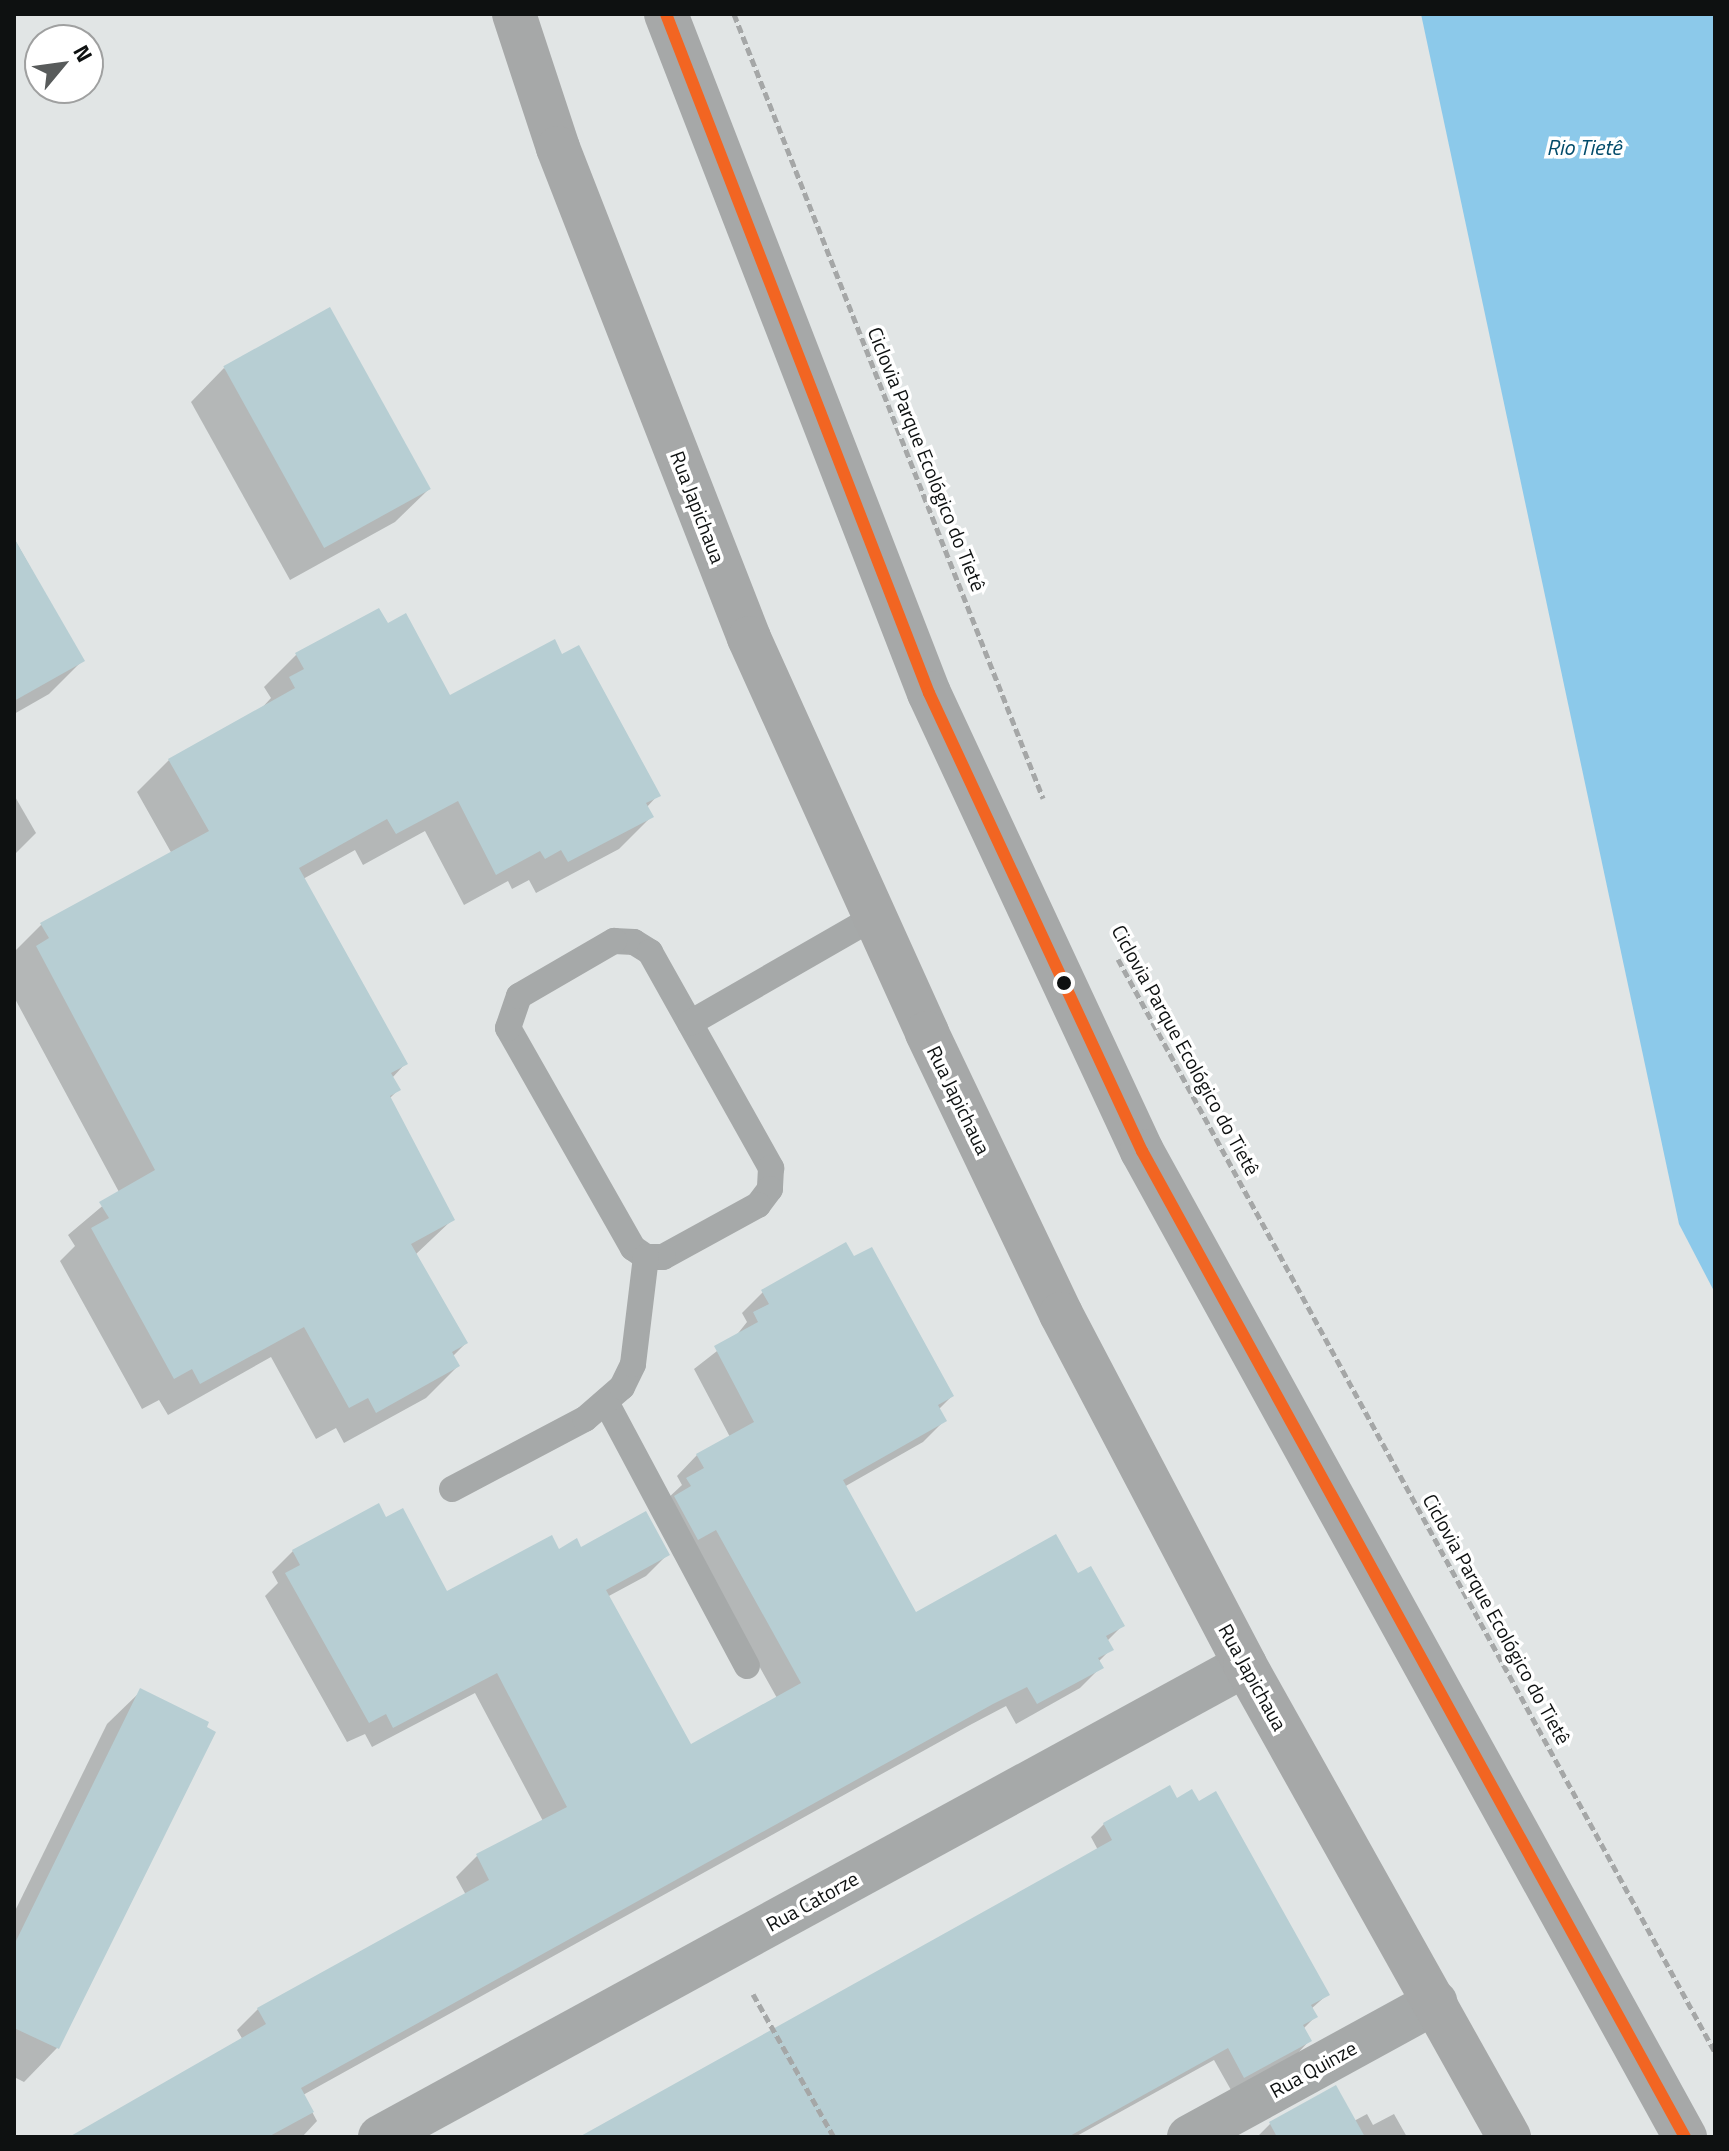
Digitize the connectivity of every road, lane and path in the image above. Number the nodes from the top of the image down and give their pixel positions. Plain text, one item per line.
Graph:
1 (514, 14) edge
2 (666, 14) edge
3 (734, 14) edge
4 (1049, 812) dead end
5 (874, 917) junction
6 (1116, 955) dead end
7 (690, 1023) junction
8 (646, 1257) junction
9 (607, 1404) junction
10 (452, 1489) dead end
11 (1245, 1665) junction
12 (747, 1666) dead end
13 (727, 1947) junction
14 (1436, 2002) junction
15 (1715, 2052) edge
16 (380, 2137) edge
17 (834, 2137) edge
18 (1189, 2137) edge
19 (1509, 2137) edge
20 (1685, 2137) edge

1 - 5 street, Rua Japichaua
2 - 20 street
3 - 4 path, Ciclovia Parque Ecológico do Tietê
5 - 7 lane
5 - 11 street, Rua Japichaua
6 - 15 path, Ciclovia Parque Ecológico do Tietê
7 - 8 lane
7 - 8 lane
8 - 9 lane
9 - 10 lane
9 - 12 lane
11 - 13 street, Rua Catorze
11 - 14 street, Rua Japichaua
13 - 16 street, Rua Catorze
13 - 17 path
14 - 18 street, Rua Quinze
14 - 19 street, Rua Japichaua

